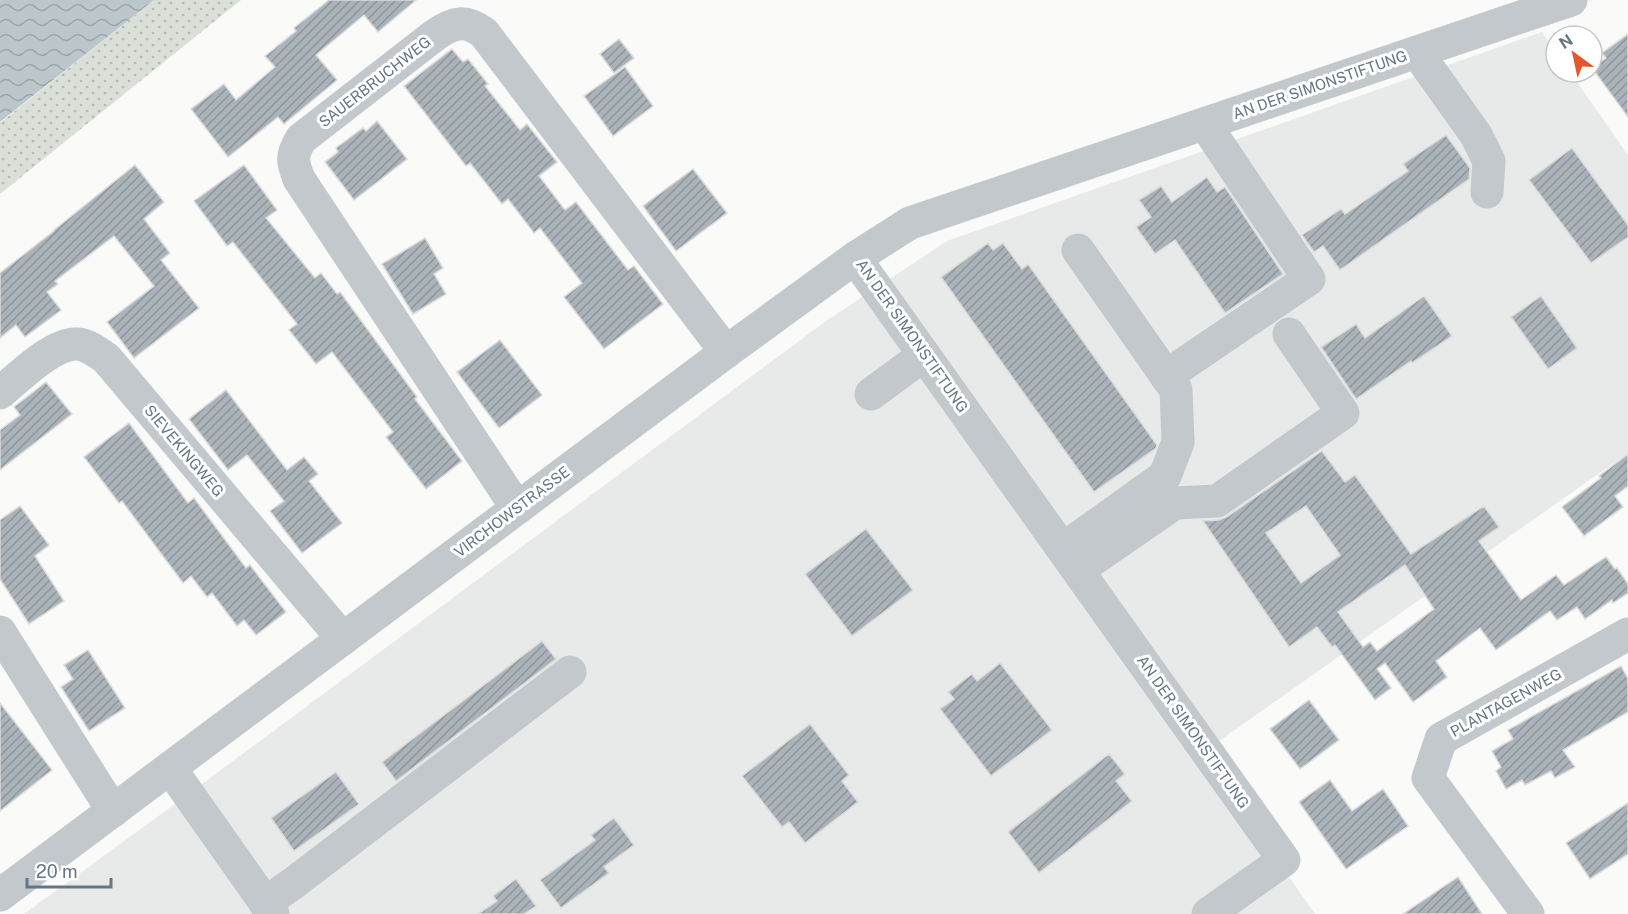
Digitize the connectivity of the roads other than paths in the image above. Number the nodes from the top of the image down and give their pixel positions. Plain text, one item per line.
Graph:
1 (1571, 0) edge
2 (1417, 52) junction
3 (1205, 124) junction
4 (1487, 192) dead end
5 (1078, 250) dead end
6 (855, 258) junction
7 (1289, 334) dead end
8 (726, 352) junction
9 (924, 355) junction
10 (1166, 376) junction
11 (0, 393) edge
12 (871, 394) dead end
13 (517, 508) junction
14 (1070, 560) junction
15 (0, 632) edge
16 (1628, 634) edge
17 (343, 639) junction
18 (570, 672) dead end
19 (171, 768) junction
20 (113, 811) junction
21 (0, 895) edge
22 (269, 908) edge
23 (1208, 914) edge
24 (1528, 914) edge

1 - 2 street, AN DER SIMONSTIFTUNG
2 - 3 street, AN DER SIMONSTIFTUNG
2 - 4 street
3 - 6 street, AN DER SIMONSTIFTUNG
3 - 10 street
5 - 10 street
6 - 8 street, VIRCHOWSTRASSE
6 - 9 street, AN DER SIMONSTIFTUNG
7 - 14 street
8 - 13 street, VIRCHOWSTRASSE
8 - 13 street, SAUERBRUCHWEG
9 - 12 street
9 - 14 street, AN DER SIMONSTIFTUNG
10 - 14 street
11 - 17 street, SIEVEKINGWEG
13 - 17 street, VIRCHOWSTRASSE
14 - 23 street, AN DER SIMONSTIFTUNG
15 - 20 street
16 - 24 street, PLANTAGENWEG
17 - 19 street, VIRCHOWSTRASSE
18 - 22 street
19 - 20 street, VIRCHOWSTRASSE
19 - 22 street
20 - 21 street, VIRCHOWSTRASSE

